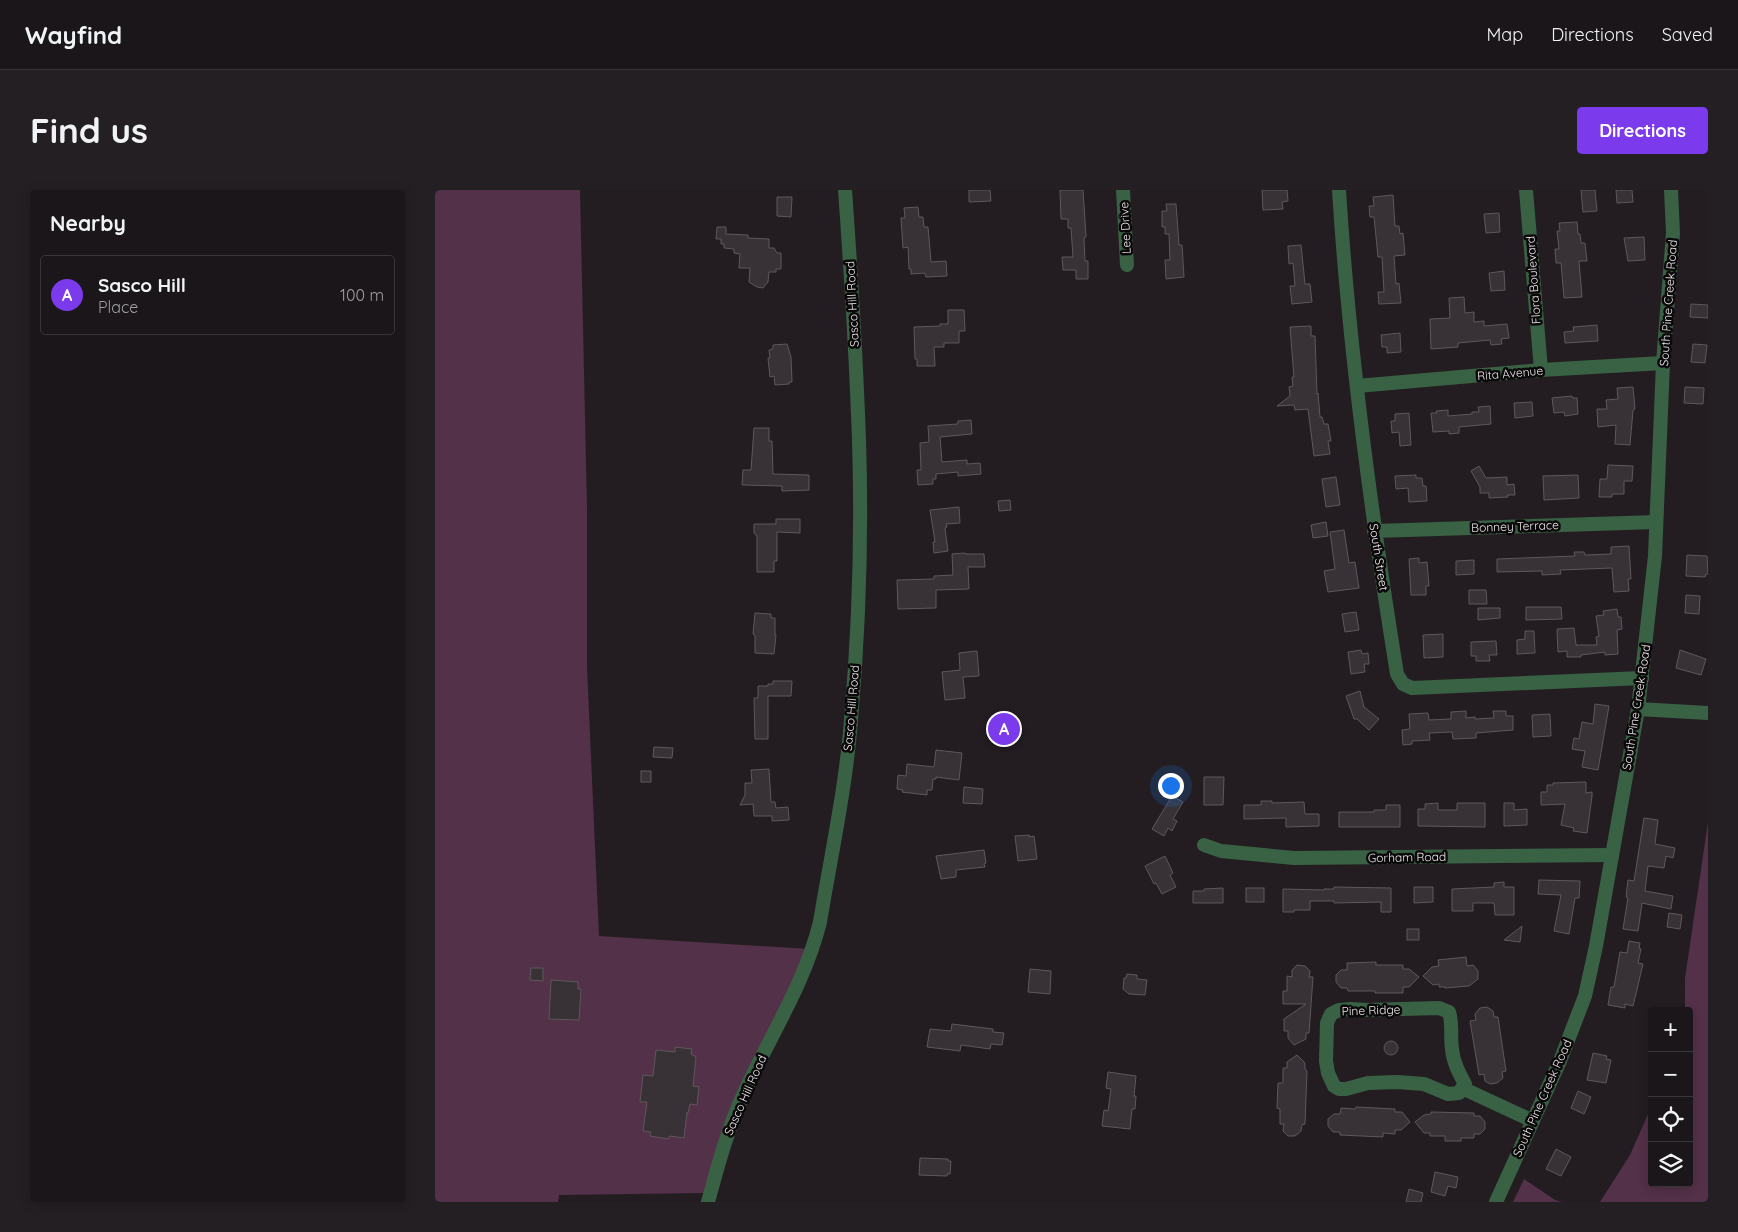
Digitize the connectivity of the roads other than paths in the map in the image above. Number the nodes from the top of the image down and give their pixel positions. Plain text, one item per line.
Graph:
1 (845, 190) edge
2 (1123, 190) edge
3 (1339, 190) edge
4 (1526, 190) edge
5 (1671, 190) edge
6 (1127, 265) dead end
7 (1663, 363) junction
8 (1541, 370) junction
9 (1357, 386) junction
10 (1656, 522) junction
11 (1374, 531) junction
12 (1642, 678) junction
13 (1638, 709) junction
14 (1708, 713) edge
15 (1204, 846) dead end
16 (1611, 855) junction
17 (1462, 1088) junction
18 (1533, 1120) junction
19 (707, 1202) edge
20 (1496, 1202) edge

1 - 19 street, Sasco Hill Road
2 - 6 street, Lee Drive
3 - 9 street, South Street
4 - 8 street, Flora Boulevard
5 - 7 street, South Pine Creek Road
7 - 8 street, Rita Avenue
7 - 10 street, South Pine Creek Road
8 - 9 street, Rita Avenue
9 - 11 street, South Street
10 - 11 street, Bonney Terrace
10 - 12 street, South Pine Creek Road
11 - 12 street, South Street
12 - 13 street, South Pine Creek Road
13 - 14 street
13 - 16 street, South Pine Creek Road
15 - 16 street, Gorham Road
16 - 18 street, South Pine Creek Road
17 - 17 street, Pine Ridge
17 - 18 street
18 - 20 street, South Pine Creek Road

